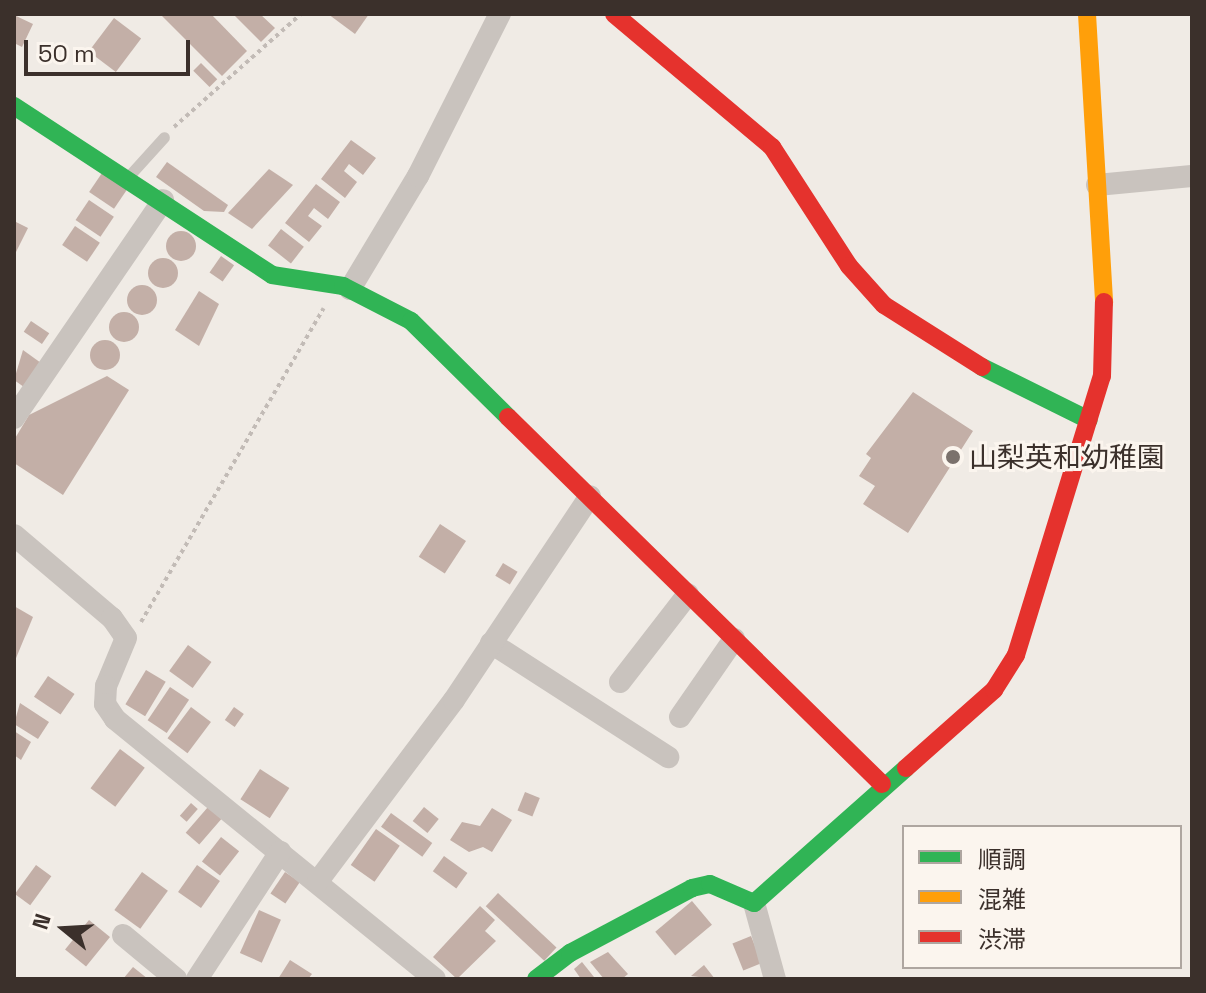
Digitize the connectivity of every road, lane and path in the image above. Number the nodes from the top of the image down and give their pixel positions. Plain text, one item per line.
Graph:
1 (301, 14) edge
2 (500, 14) edge
3 (614, 14) edge
4 (1087, 14) edge
5 (14, 106) edge
6 (164, 137) joint
7 (1192, 176) edge
8 (127, 178) junction
9 (1097, 185) junction
10 (163, 200) junction
11 (343, 287) junction
12 (14, 418) edge
13 (1089, 420) junction
14 (590, 496) junction
15 (14, 535) edge
16 (688, 594) junction
17 (126, 638) junction
18 (734, 639) junction
19 (491, 643) junction
20 (620, 682) dead end
21 (680, 717) dead end
22 (668, 757) dead end
23 (882, 784) junction
24 (280, 852) junction
25 (318, 881) junction
26 (754, 903) junction
27 (123, 935) dead end
28 (176, 979) edge
29 (197, 979) edge
30 (435, 979) edge
31 (536, 979) edge
32 (775, 979) edge

1 - 6 path
2 - 11 street
3 - 13 street
4 - 9 street
5 - 8 street
6 - 8 lane
7 - 9 street
8 - 10 street
9 - 13 street
10 - 11 street
10 - 12 street
11 - 14 street
11 - 17 path
13 - 23 street
14 - 16 street
14 - 19 street
15 - 17 street
16 - 18 street
16 - 20 street
17 - 24 street
18 - 21 street
18 - 23 street
19 - 22 street
19 - 25 street
23 - 26 street
24 - 25 street
24 - 29 street
25 - 30 street
26 - 31 street
26 - 32 street
27 - 28 street

